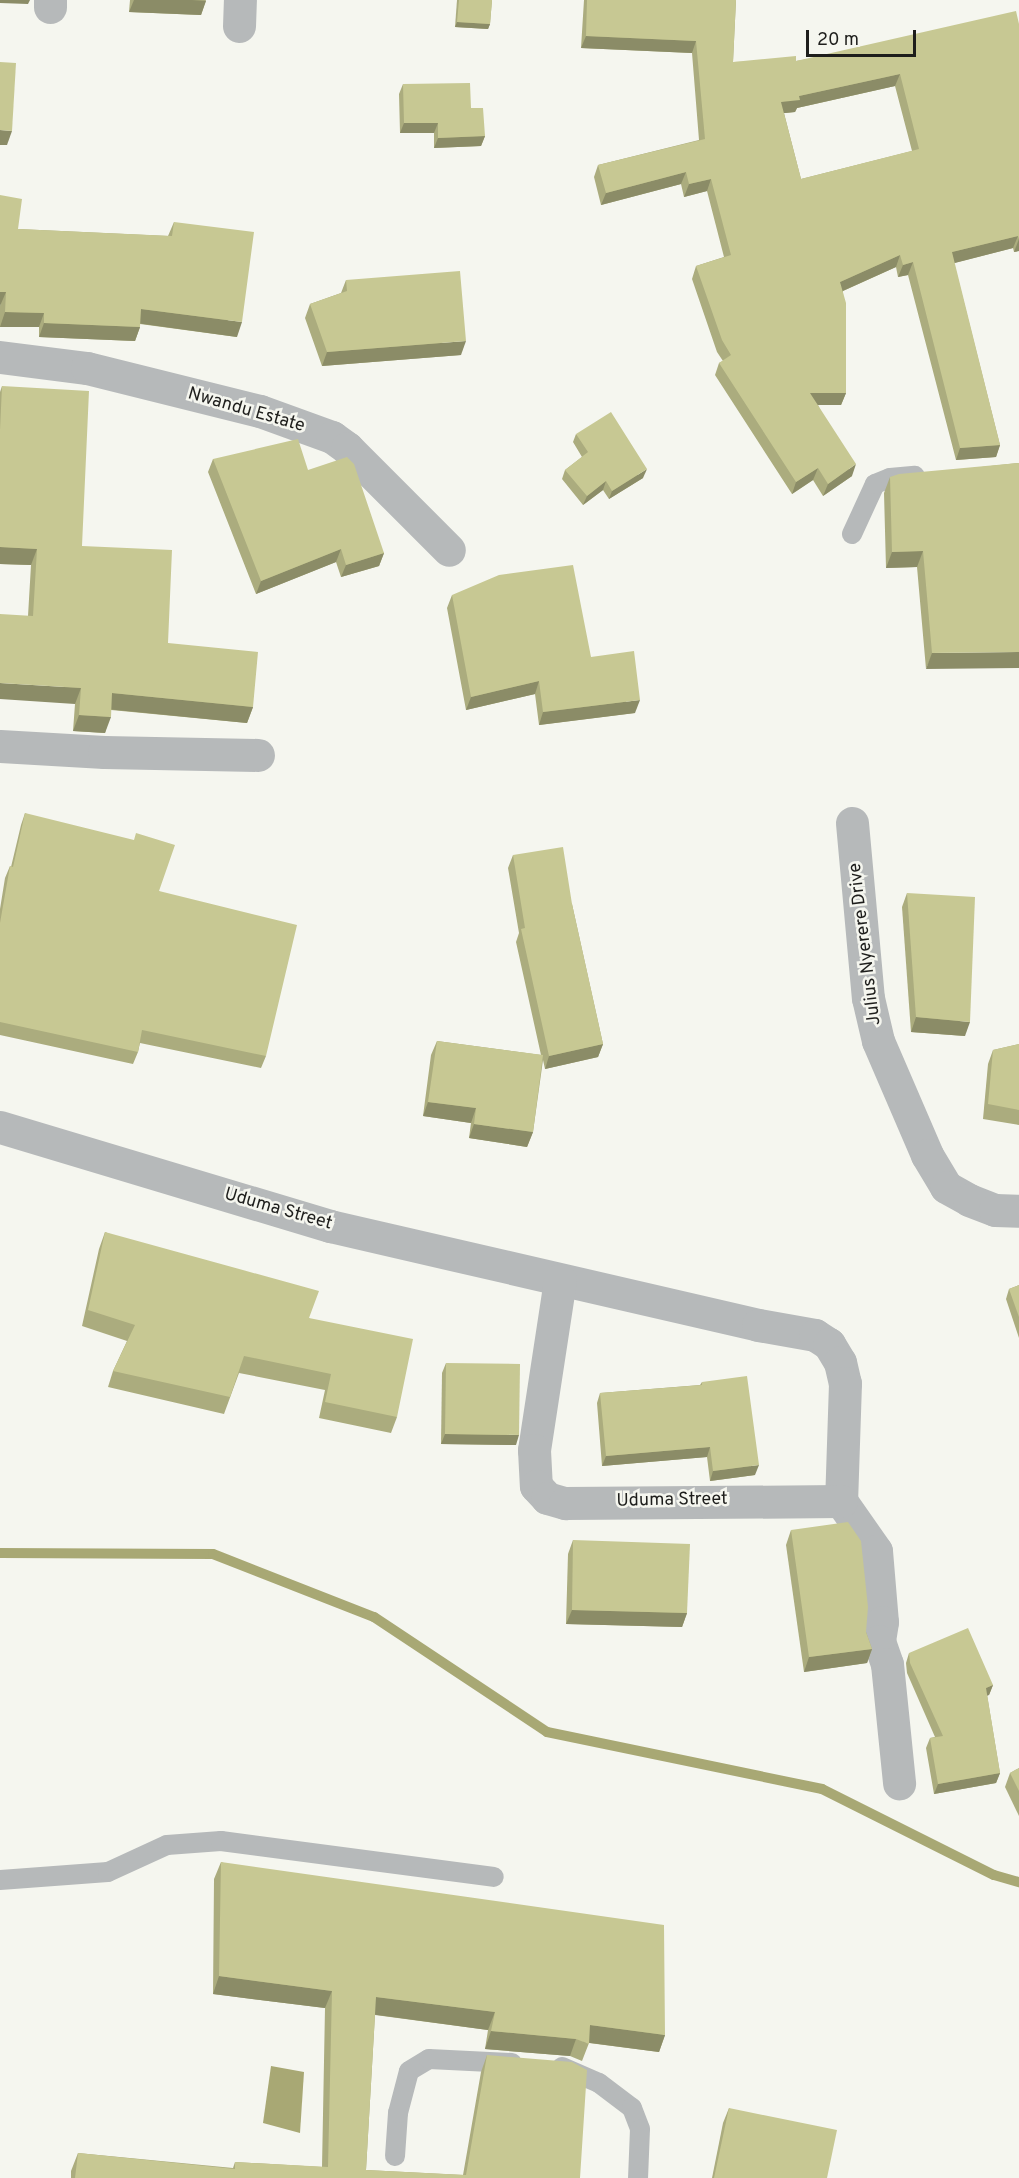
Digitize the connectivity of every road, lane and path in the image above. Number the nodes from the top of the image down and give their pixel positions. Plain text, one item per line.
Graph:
1 (0, 357) edge
2 (937, 474) edge
3 (852, 534) dead end
4 (449, 550) dead end
5 (0, 746) edge
6 (258, 755) dead end
7 (852, 823) dead end
8 (0, 1127) edge
9 (1019, 1211) edge
10 (560, 1280) junction
11 (841, 1501) junction
12 (899, 1783) dead end
13 (494, 1877) dead end
14 (0, 1880) edge
15 (395, 2156) dead end
16 (638, 2178) edge

1 - 4 street, Nwandu Estate
2 - 3 lane
5 - 6 street
7 - 9 street, Julius Nyerere Drive
8 - 10 street, Uduma Street
10 - 11 street, Uduma Street
10 - 11 street, Uduma Street
11 - 12 street
13 - 14 lane
15 - 16 lane

